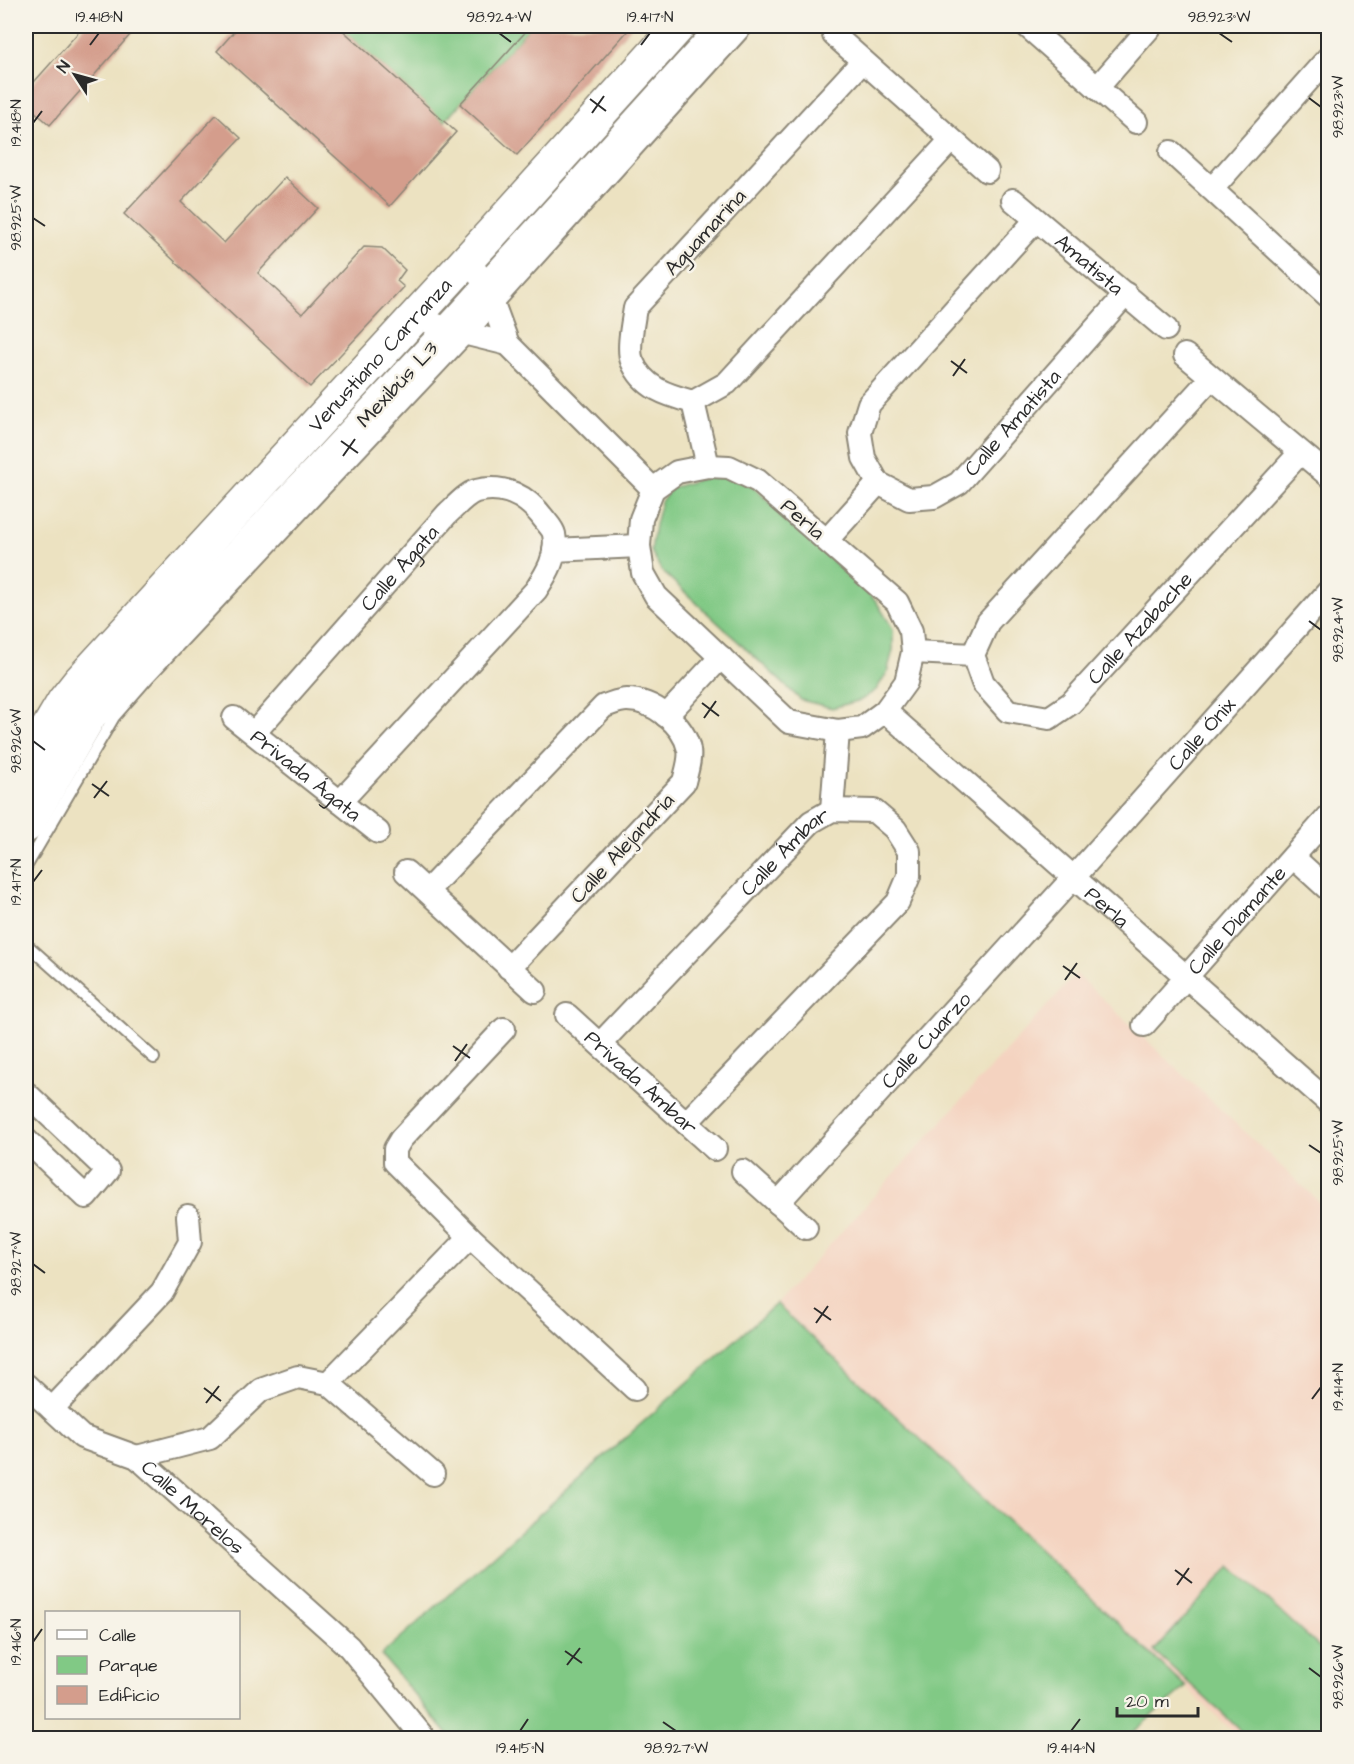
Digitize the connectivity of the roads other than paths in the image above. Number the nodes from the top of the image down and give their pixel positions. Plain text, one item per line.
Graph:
1 (664, 26) edge
2 (726, 26) edge
3 (749, 26) edge
4 (1027, 26) edge
5 (1151, 26) edge
6 (668, 30) edge
7 (834, 35) dead end
8 (648, 43) dead end
9 (863, 61) junction
10 (1324, 73) edge
11 (617, 78) dead end
12 (1097, 88) junction
13 (593, 104) dead end
14 (577, 122) dead end
15 (1136, 122) dead end
16 (951, 140) junction
17 (1172, 152) dead end
18 (987, 171) dead end
19 (1212, 189) junction
20 (1013, 200) dead end
21 (1036, 220) junction
22 (467, 248) junction
23 (1327, 291) edge
24 (1126, 294) junction
25 (491, 299) junction
26 (415, 317) junction
27 (1166, 329) dead end
28 (461, 332) junction
29 (508, 344) junction
30 (1185, 355) dead end
31 (1210, 378) junction
32 (693, 402) junction
33 (1300, 453) junction
34 (708, 466) junction
35 (1328, 475) edge
36 (878, 483) junction
37 (653, 489) junction
38 (827, 540) junction
39 (639, 546) junction
40 (554, 550) junction
41 (1329, 592) edge
42 (913, 652) junction
43 (973, 654) junction
44 (721, 657) junction
45 (91, 676) junction
46 (885, 711) junction
47 (666, 716) junction
48 (234, 718) dead end
49 (838, 731) junction
50 (254, 733) junction
51 (26, 747) edge
52 (26, 765) edge
53 (340, 802) junction
54 (832, 810) junction
55 (1329, 817) edge
56 (26, 826) edge
57 (378, 832) dead end
58 (1293, 857) junction
59 (26, 867) edge
60 (406, 872) dead end
61 (1074, 877) junction
62 (1329, 889) edge
63 (428, 891) junction
64 (26, 944) edge
65 (509, 968) junction
66 (1186, 975) junction
67 (535, 991) dead end
68 (567, 1015) dead end
69 (1144, 1024) dead end
70 (504, 1029) dead end
71 (600, 1044) junction
72 (154, 1058) dead end
73 (26, 1093) edge
74 (1329, 1102) edge
75 (686, 1123) junction
76 (26, 1140) edge
77 (716, 1149) dead end
78 (743, 1171) dead end
79 (778, 1203) junction
80 (188, 1216) dead end
81 (806, 1228) dead end
82 (470, 1237) junction
83 (328, 1383) junction
84 (26, 1385) edge
85 (635, 1389) dead end
86 (52, 1410) junction
87 (137, 1457) junction
88 (433, 1474) dead end
89 (417, 1736) edge

1 - 6 lane
2 - 25 main road, Venustiano Carranza
3 - 25 lane
4 - 12 street
5 - 12 street
6 - 22 main road, Venustiano Carranza
7 - 9 street
8 - 11 lane
9 - 16 street
9 - 32 street, Aguamarina
10 - 19 street
12 - 15 street
13 - 14 lane
16 - 18 street
16 - 32 street
17 - 19 street
19 - 23 street
20 - 21 street, Amatista
21 - 24 street, Amatista
21 - 36 street
22 - 25 street
22 - 26 main road, Venustiano Carranza
24 - 27 street, Amatista
24 - 36 street, Calle Amatista
25 - 28 main road, Venustiano Carranza
25 - 29 street
26 - 28 street
26 - 45 main road, Venustiano Carranza
28 - 29 street
28 - 45 main road, Venustiano Carranza
28 - 59 lane, Mexibús L3
29 - 37 street
30 - 31 street
31 - 33 street
31 - 43 street
32 - 34 street
33 - 35 street
33 - 43 street, Calle Azabache
34 - 37 street, Perla
34 - 38 street, Perla
36 - 38 street
37 - 39 street, Perla
38 - 42 street, Perla
39 - 40 street
39 - 44 street, Perla
40 - 50 street, Calle Ágata
40 - 53 street
41 - 61 street, Calle Ónix
42 - 43 street
42 - 46 street, Perla
44 - 47 street
44 - 49 street, Perla
45 - 51 lane
45 - 52 main road
45 - 56 main road
46 - 49 street, Perla
46 - 61 street, Perla
47 - 63 street, Calle Alejandría
47 - 65 street, Calle Alejandría
48 - 50 street, Privada Ágata
49 - 54 street
50 - 53 street, Privada Ágata
53 - 57 street, Privada Ágata
54 - 71 street, Calle Ámbar
54 - 75 street, Calle Ámbar
55 - 58 street, Calle Diamante
58 - 62 street
58 - 66 street, Calle Diamante
60 - 63 street
61 - 66 street, Perla
61 - 79 street, Calle Cuarzo
63 - 65 street
64 - 72 lane
65 - 67 street
66 - 69 street, Calle Diamante
66 - 74 street, Perla
68 - 71 street, Privada Ámbar
70 - 82 street
71 - 75 street, Privada Ámbar
73 - 76 street
75 - 77 street, Privada Ámbar
78 - 79 street
79 - 81 street
80 - 86 street
82 - 83 street
82 - 85 street
83 - 87 street
83 - 88 street
84 - 86 street, Calle Morelos
86 - 87 street, Calle Morelos
87 - 89 street, Calle Morelos

